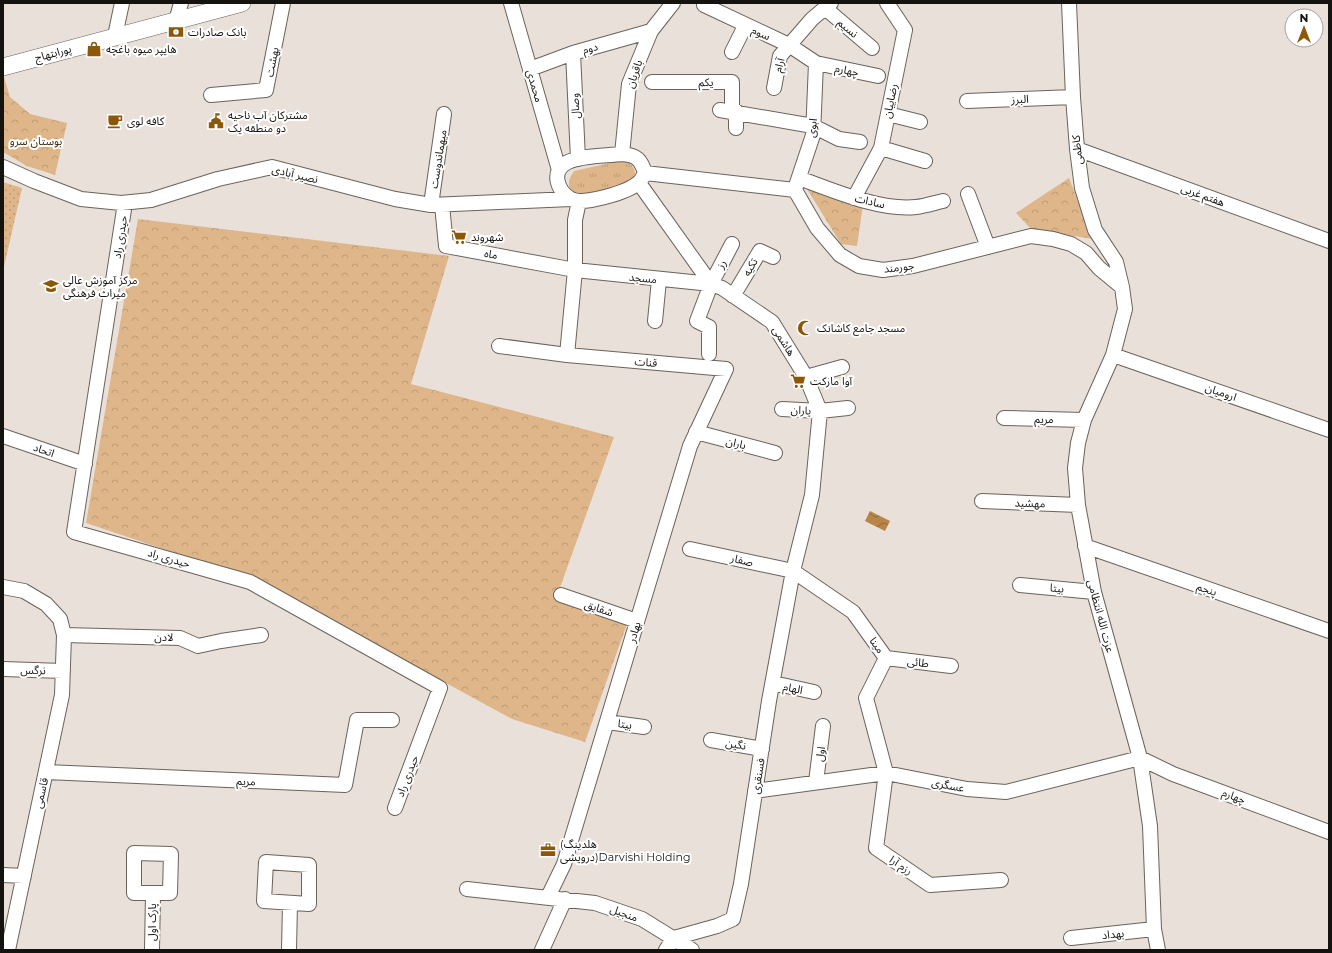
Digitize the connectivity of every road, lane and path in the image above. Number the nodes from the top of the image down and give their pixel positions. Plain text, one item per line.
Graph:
1 (122, 3) edge
2 (180, 3) edge
3 (242, 3) edge
4 (284, 3) edge
5 (511, 3) edge
6 (673, 3) edge
7 (887, 3) edge
8 (1069, 3) edge
9 (704, 5) dead end
10 (828, 5) edge
11 (176, 21) junction
12 (744, 26) junction
13 (651, 31) junction
14 (116, 36) junction
15 (789, 45) junction
16 (872, 48) dead end
17 (732, 52) dead end
18 (573, 53) junction
19 (816, 64) junction
20 (3, 67) edge
21 (530, 69) junction
22 (878, 76) dead end
23 (652, 82) dead end
24 (774, 88) dead end
25 (211, 95) dead end
26 (1073, 97) junction
27 (967, 101) dead end
28 (729, 111) junction
29 (444, 114) dead end
30 (888, 114) junction
31 (920, 122) dead end
32 (813, 126) junction
33 (736, 128) dead end
34 (860, 142) dead end
35 (880, 148) junction
36 (1077, 149) junction
37 (622, 154) junction
38 (578, 160) junction
39 (925, 161) dead end
40 (3, 167) edge
41 (559, 170) junction
42 (642, 178) junction
43 (797, 184) junction
44 (968, 194) dead end
45 (854, 198) junction
46 (575, 200) junction
47 (943, 201) dead end
48 (125, 202) junction
49 (436, 205) junction
50 (1329, 241) edge
51 (732, 244) dead end
52 (988, 247) junction
53 (772, 257) dead end
54 (575, 270) junction
55 (659, 280) junction
56 (710, 284) junction
57 (1122, 287) junction
58 (733, 296) junction
59 (655, 321) dead end
60 (499, 346) dead end
61 (710, 354) dead end
62 (567, 355) junction
63 (1113, 355) junction
64 (842, 367) dead end
65 (726, 370) joint
66 (806, 377) junction
67 (848, 408) dead end
68 (782, 410) dead end
69 (820, 411) junction
70 (1004, 418) dead end
71 (1084, 420) junction
72 (1329, 430) edge
73 (696, 432) junction
74 (3, 436) edge
75 (775, 453) dead end
76 (85, 464) junction
77 (982, 501) dead end
78 (1078, 505) junction
79 (1085, 546) junction
80 (690, 548) dead end
81 (793, 572) junction
82 (1020, 585) dead end
83 (3, 586) edge
84 (1094, 592) junction
85 (561, 595) dead end
86 (637, 621) junction
87 (1329, 631) edge
88 (64, 635) junction
89 (261, 635) dead end
90 (886, 658) junction
91 (951, 666) dead end
92 (3, 669) edge
93 (63, 670) junction
94 (773, 683) junction
95 (814, 692) dead end
96 (392, 720) dead end
97 (607, 722) junction
98 (824, 726) dead end
99 (644, 727) dead end
100 (710, 740) dead end
101 (762, 749) junction
102 (1140, 758) junction
103 (46, 772) junction
104 (886, 773) junction
105 (816, 782) junction
106 (755, 791) junction
107 (395, 808) dead end
108 (1329, 832) edge
109 (3, 875) edge
110 (24, 876) junction
111 (1001, 880) dead end
112 (467, 889) dead end
113 (153, 894) dead end
114 (548, 897) junction
115 (565, 900) junction
116 (290, 902) dead end
117 (1154, 929) junction
118 (674, 938) junction
119 (1071, 938) dead end
120 (1160, 949) edge
121 (8, 950) edge
122 (152, 950) edge
123 (289, 950) edge
124 (542, 950) edge
125 (666, 950) edge
126 (692, 950) edge

1 - 14 street
2 - 11 street
3 - 11 main road, پورابتهاج
4 - 25 street, بهشت
5 - 21 street, محمدی
6 - 13 street, باقریان
7 - 30 street, رضاییان
8 - 26 street, کاظمی
9 - 12 street, سوم
10 - 15 street
10 - 16 street, نسیم
11 - 14 main road, پورابتهاج
12 - 15 street, سوم
12 - 17 street
13 - 18 street, دوم
13 - 37 street, باقریان
14 - 20 main road, پورابتهاج
15 - 19 street, سوم
15 - 24 street, آرام
18 - 21 street, دوم
18 - 38 street, وصال
19 - 22 street, چهارم
19 - 32 street, ابوی
21 - 41 street, محمدی
23 - 28 street, یکم
26 - 27 street, البرز
26 - 36 street, کاظمی
28 - 32 street
28 - 33 street
29 - 49 street, میهماندوست
30 - 31 street
30 - 35 street, رضاییان
32 - 34 street
32 - 43 street, ابوی
35 - 39 street
35 - 45 street, رضاییان
36 - 50 street, هفتم غربی
36 - 57 street, کاظمی
37 - 38 street
37 - 42 street
38 - 41 street
40 - 48 street, نصیر آبادی
41 - 46 street, محمدی
42 - 43 street
42 - 46 street, نصیر آبادی
42 - 56 street
43 - 45 street, سادات
43 - 52 street, جورمند
44 - 52 street
45 - 47 street, سادات
46 - 49 street, نصیر آبادی
46 - 54 street
48 - 49 street, نصیر آبادی
48 - 76 street, حیدری راد
49 - 54 street, ماه
51 - 56 street, رز
52 - 57 street, جورمند
53 - 58 street, تکیه
54 - 55 street, مسجد
54 - 62 street
55 - 56 street, مسجد
55 - 59 street
56 - 58 street, هاشمی
56 - 61 street, رز
57 - 63 street, عزت الله انتظامی
58 - 66 street, هاشمی
60 - 62 street, قنات
62 - 65 street, قنات
63 - 71 street, عزت الله انتظامی
63 - 72 street, ارومیان
64 - 66 street
65 - 73 street, بهادر
66 - 69 street, هاشمی
67 - 69 street, یاران
68 - 69 street, یاران
69 - 81 street, هاشمی
70 - 71 street, مریم
71 - 78 street, عزت الله انتظامی
73 - 75 street, باران
73 - 86 street, بهادر
74 - 76 street, اتحاد
76 - 107 street, حیدری راد
77 - 78 street, مهشید
78 - 79 street, عزت الله انتظامی
79 - 84 street, عزت الله انتظامی
79 - 87 street, پنجم
80 - 81 street, صفار
81 - 90 street, مینا
81 - 94 street, فسنقری
82 - 84 street, بیتا
83 - 88 street
84 - 102 street, عزت الله انتظامی
85 - 86 street, شقایق
86 - 97 street, بهادر
88 - 89 street, لادن
88 - 93 street, قاسمی
90 - 91 street, طائی
90 - 104 street, مینا
92 - 93 street, نرگس
93 - 103 street, قاسمی
94 - 95 street, الهام
94 - 101 street, فسنقری
96 - 103 street, مریم
97 - 99 street, بیتا
97 - 114 street, بهادر
98 - 105 street, اول
100 - 101 street, نگین
101 - 106 street, فسنقری
102 - 104 street, عسگری
102 - 108 street, چهارم
102 - 117 street, عزت الله انتظامی
103 - 110 street, قاسمی
104 - 105 street, عسگری
104 - 111 street, رزم آرا
105 - 106 street, عسگری
106 - 118 street, فسنقری
109 - 110 street
110 - 121 street, قاسمی
112 - 114 street
113 - 122 street, پارک اول
114 - 115 street, منجیل
115 - 118 street, منجیل
115 - 124 street
116 - 123 street
117 - 119 street, بهداد
117 - 120 street, عزت الله انتظامی
118 - 125 street
118 - 126 street, منجیل

